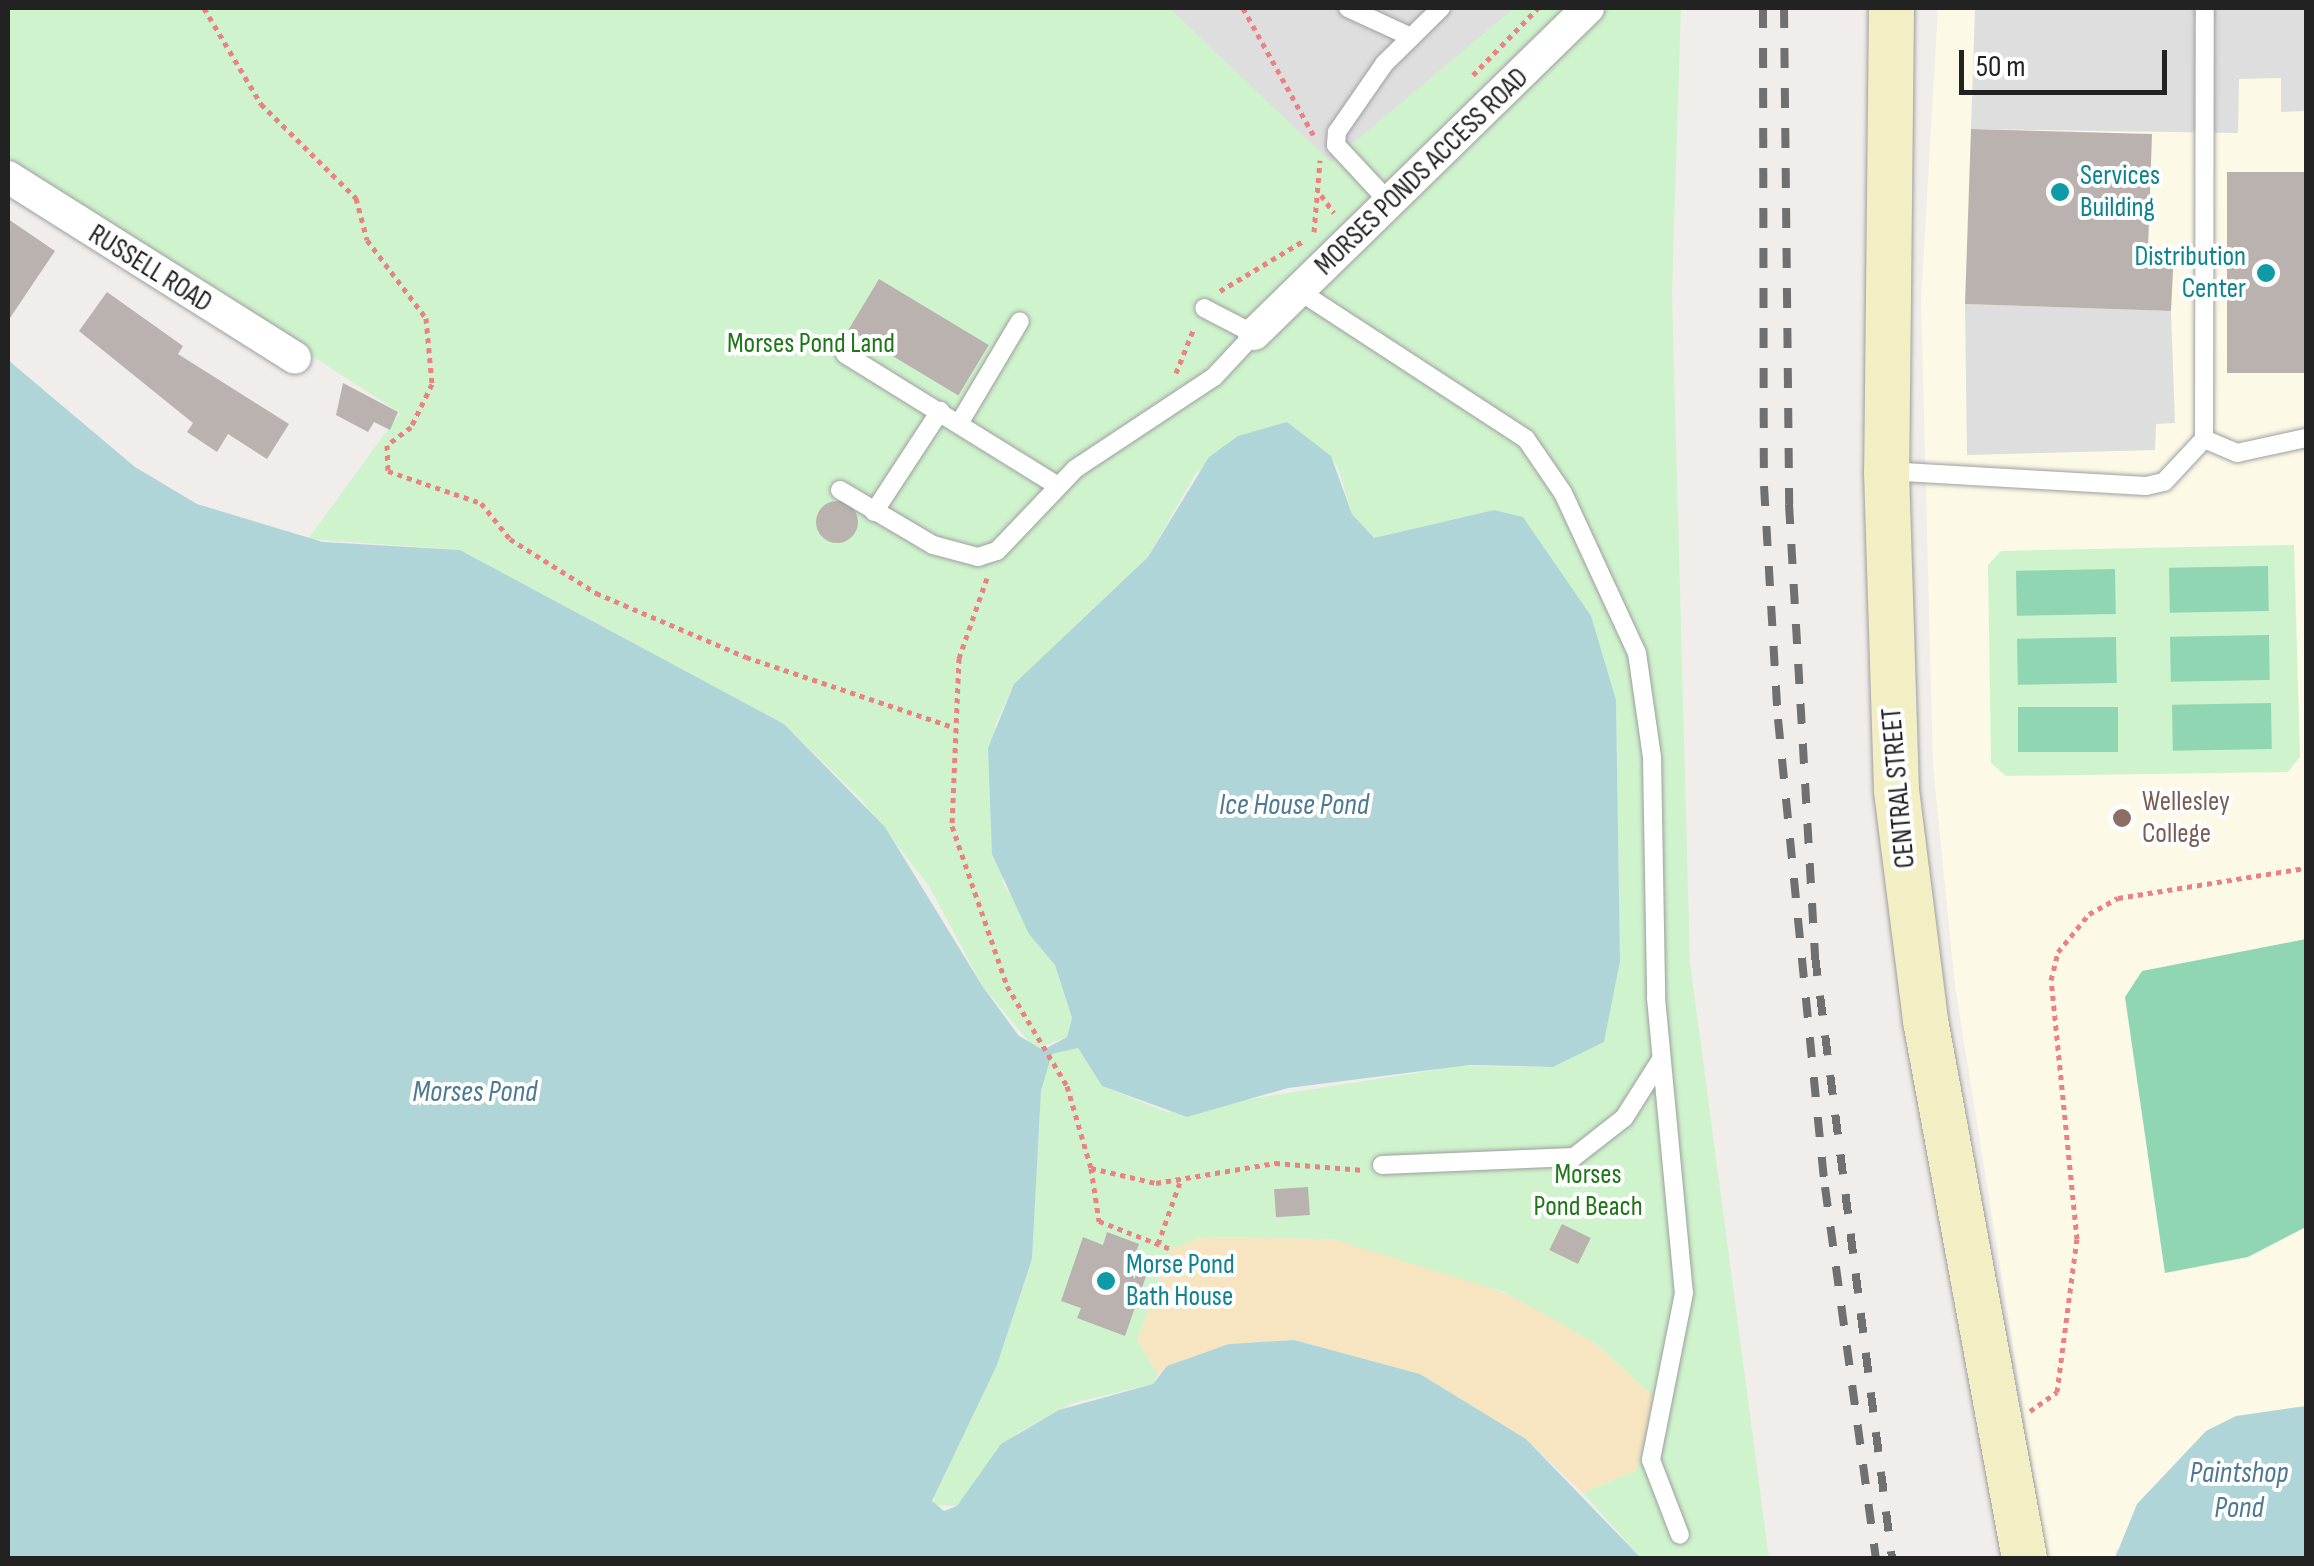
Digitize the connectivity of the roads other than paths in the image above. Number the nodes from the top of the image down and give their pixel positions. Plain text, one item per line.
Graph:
1 (1348, 8) edge
2 (1441, 8) edge
3 (1588, 8) edge
4 (1891, 8) edge
5 (2205, 8) edge
6 (1411, 37) junction
7 (8, 177) edge
8 (1379, 192) junction
9 (1299, 292) junction
10 (1204, 308) road end
11 (1020, 321) dead end
12 (1254, 334) junction
13 (845, 354) dead end
14 (295, 358) dead end
15 (940, 410) junction
16 (960, 422) junction
17 (2306, 438) edge
18 (2204, 439) junction
19 (1886, 471) junction
20 (1058, 486) junction
21 (840, 490) dead end
22 (874, 512) junction
23 (1660, 1060) junction
24 (1382, 1166) road end
25 (1680, 1535) dead end
26 (2024, 1558) edge

1 - 6 lane
2 - 6 lane
3 - 8 street, MORSES PONDS ACCESS ROAD
4 - 19 main road, CENTRAL STREET
5 - 18 lane
6 - 8 lane
7 - 14 street, RUSSELL ROAD
8 - 9 street, MORSES PONDS ACCESS ROAD
9 - 12 street, MORSES PONDS ACCESS ROAD
9 - 23 lane
10 - 12 lane
11 - 16 lane
12 - 20 lane
13 - 15 lane
15 - 16 lane
15 - 22 lane
16 - 20 lane
17 - 18 lane
18 - 19 lane
19 - 26 main road, CENTRAL STREET
20 - 22 lane
21 - 22 lane
23 - 24 lane
23 - 25 lane

